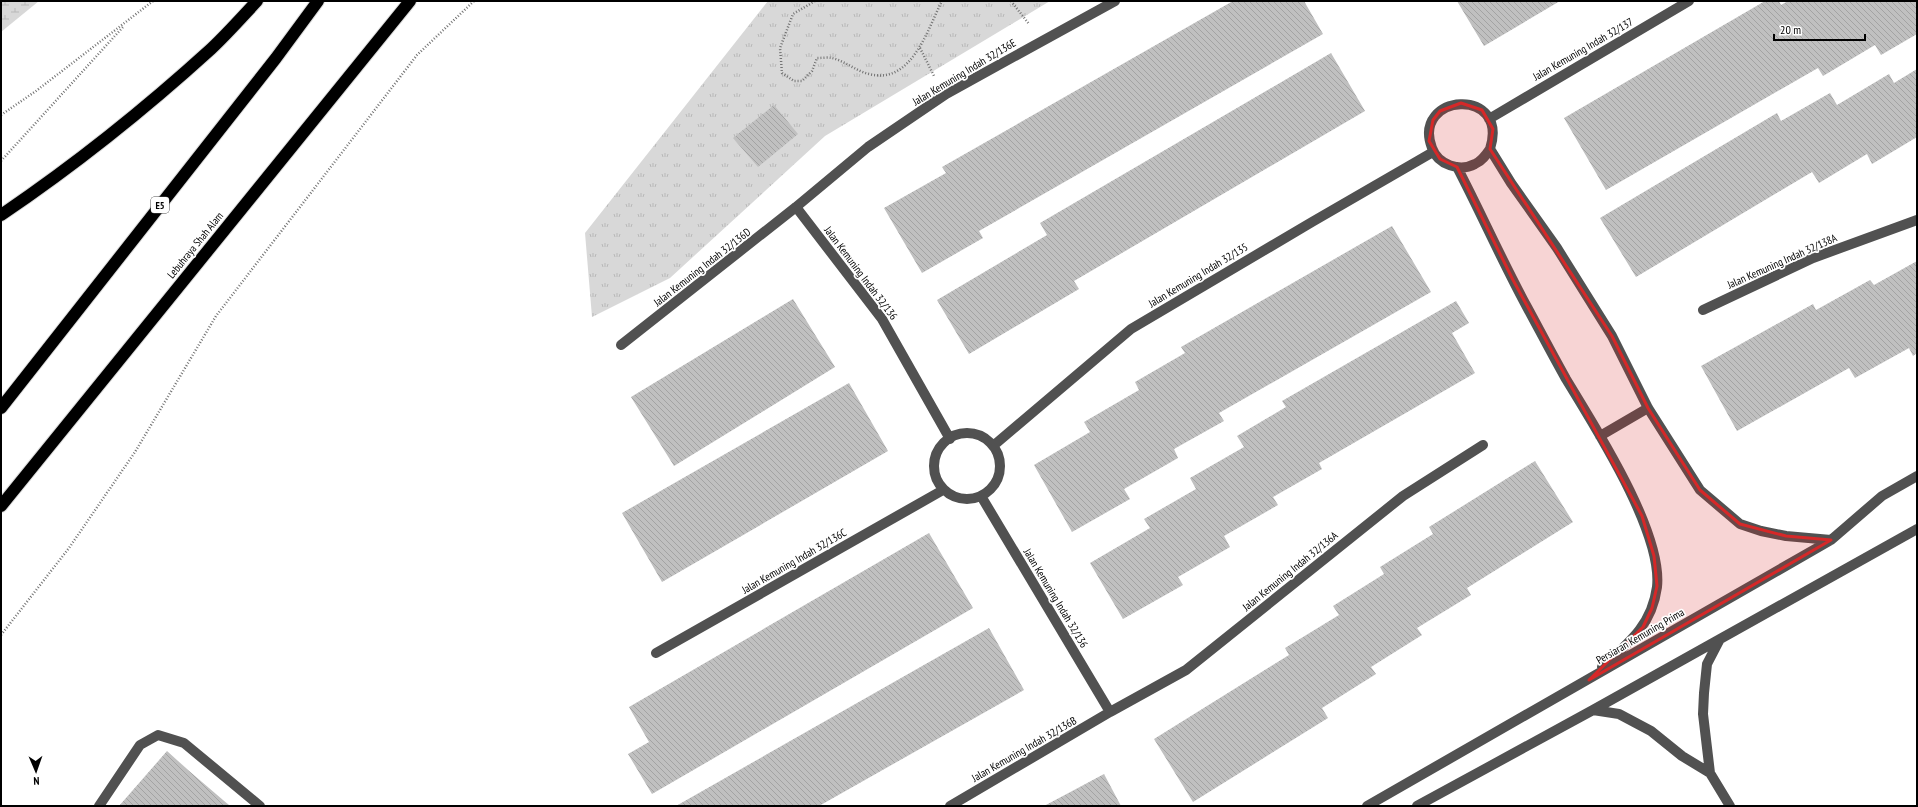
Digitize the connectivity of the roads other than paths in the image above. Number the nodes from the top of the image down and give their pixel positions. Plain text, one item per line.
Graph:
1 (257, 1) edge
2 (318, 1) edge
3 (410, 1) edge
4 (1115, 1) edge
5 (1689, 1) edge
6 (1489, 119) junction
7 (1490, 149) junction
8 (1433, 152) junction
9 (1457, 167) junction
10 (796, 207) junction
11 (1, 215) edge
12 (1917, 220) edge
13 (1704, 310) dead end
14 (622, 345) dead end
15 (1, 408) edge
16 (1648, 408) junction
17 (1600, 436) junction
18 (950, 439) junction
19 (1483, 445) dead end
20 (992, 446) junction
21 (1917, 476) edge
22 (943, 490) junction
23 (981, 496) junction
24 (1, 506) edge
25 (1917, 529) edge
26 (1831, 540) junction
27 (1720, 639) junction
28 (656, 653) dead end
29 (1589, 680) junction
30 (1593, 710) junction
31 (1110, 712) junction
32 (1710, 773) junction
33 (99, 806) edge
34 (260, 806) edge
35 (950, 806) edge
36 (1367, 806) edge
37 (1417, 806) edge
38 (1730, 806) edge

1 - 11 highway
2 - 15 highway, E5
3 - 24 highway, Lebuhraya Shah Alam
4 - 10 street, Jalan Kemuning Indah 32/136E
5 - 6 street, Jalan Kemuning Indah 32/137
6 - 7 street
6 - 8 street
7 - 9 street
7 - 16 street
8 - 9 street
8 - 20 street, Jalan Kemuning Indah 32/135
9 - 17 street
10 - 14 street, Jalan Kemuning Indah 32/136D
10 - 18 street, Jalan Kemuning Indah 32/136
12 - 13 street, Jalan Kemuning Indah 32/138A
16 - 17 street
16 - 26 street
17 - 29 street
18 - 20 street
18 - 22 street
19 - 31 street, Jalan Kemuning Indah 32/136A
20 - 23 street
21 - 26 street, Persiaran Kemuning Prima
22 - 23 street
22 - 28 street, Jalan Kemuning Indah 32/136C
23 - 31 street, Jalan Kemuning Indah 32/136
25 - 27 street
26 - 29 street, Persiaran Kemuning Prima
27 - 30 street
27 - 32 street
29 - 36 street, Persiaran Kemuning Prima
30 - 32 street
30 - 37 street
31 - 35 street, Jalan Kemuning Indah 32/136B
32 - 38 street
33 - 34 street

